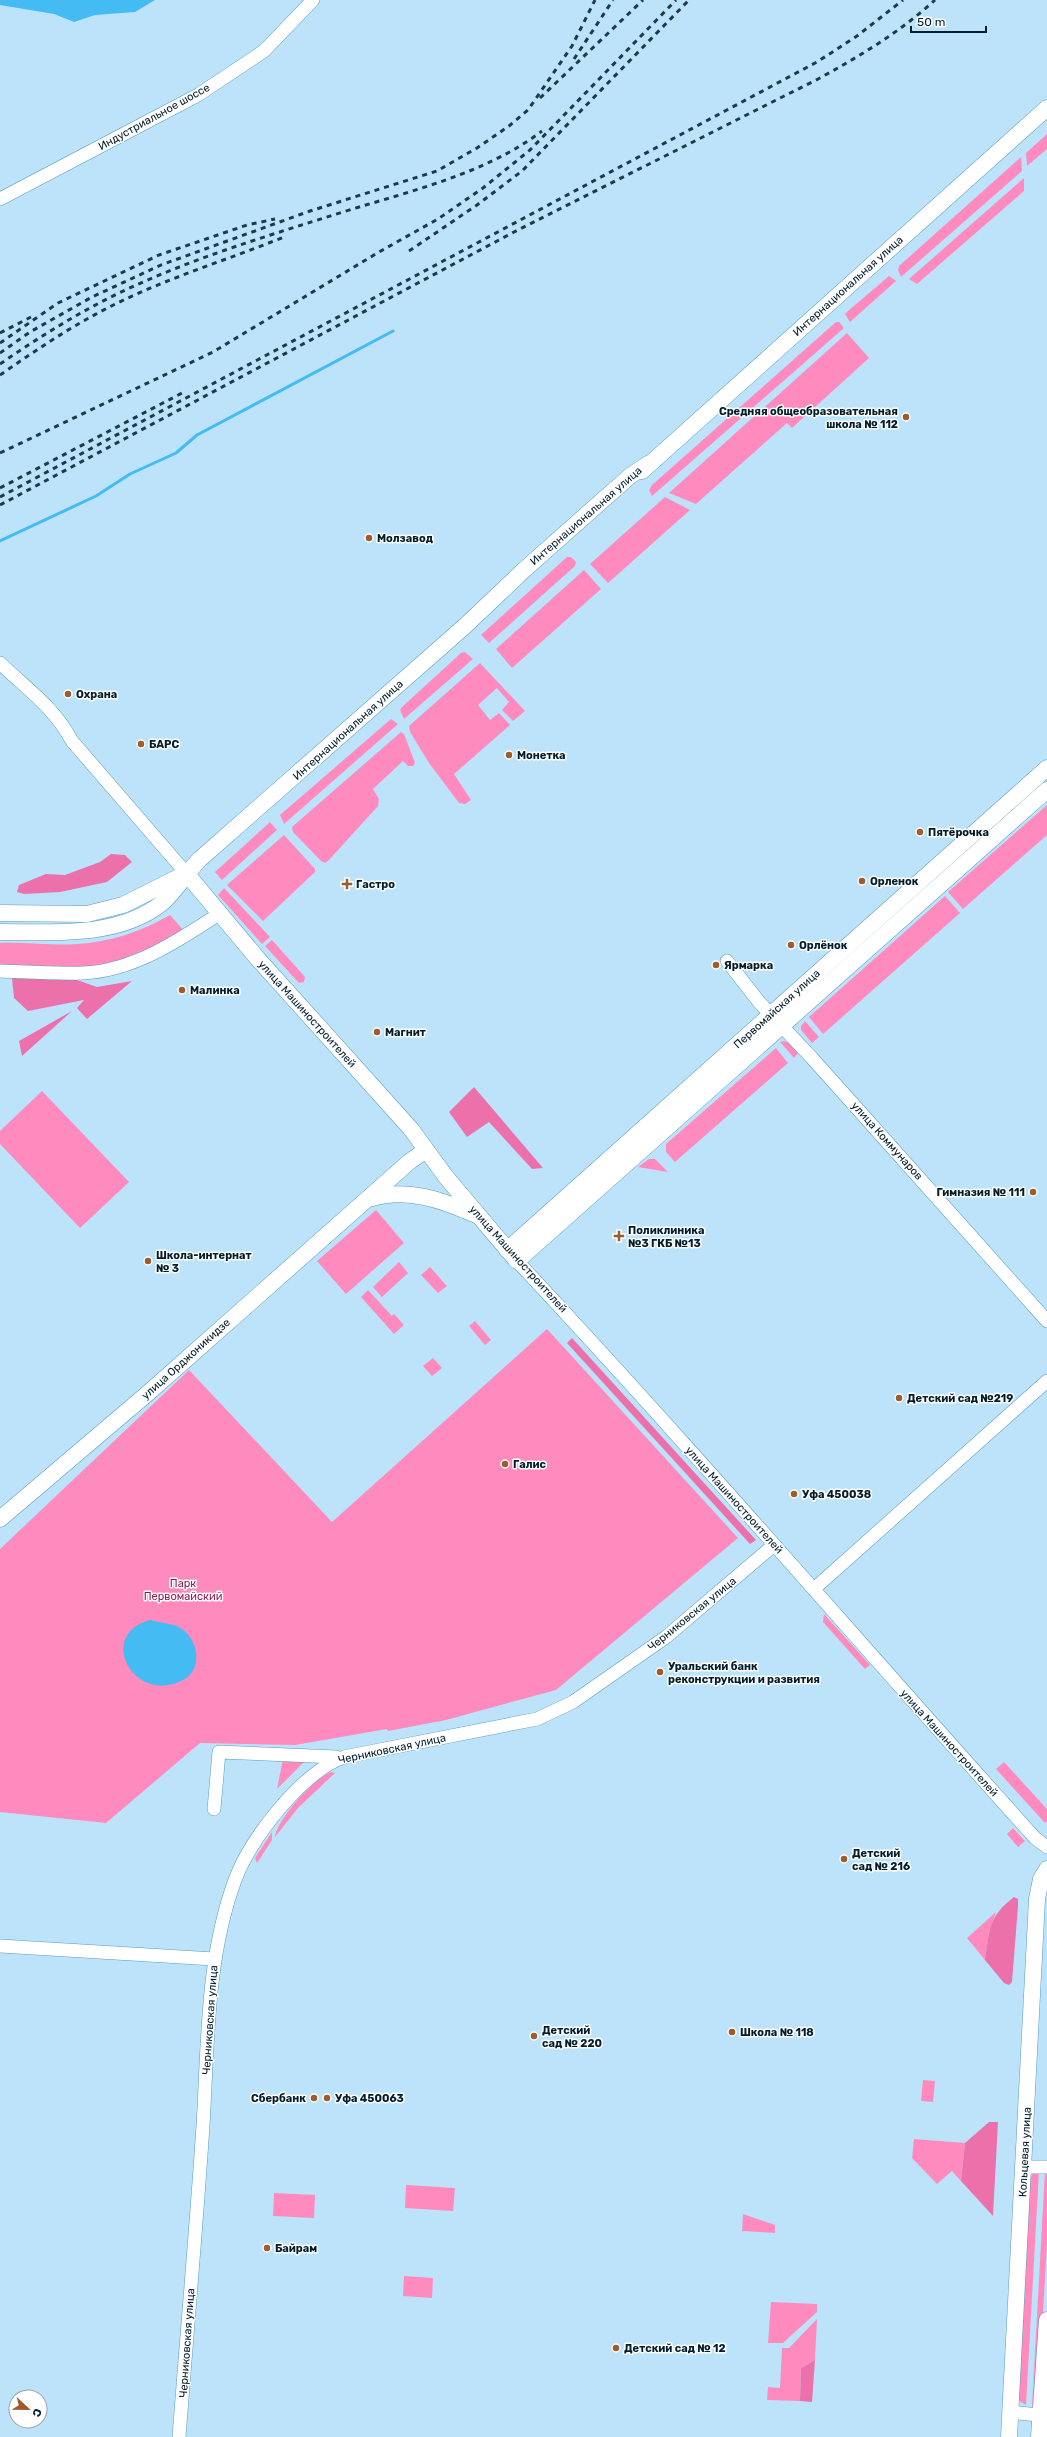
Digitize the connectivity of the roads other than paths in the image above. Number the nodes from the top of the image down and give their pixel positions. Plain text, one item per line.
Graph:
1 (313, 0) edge
2 (1047, 108) edge
3 (0, 200) edge
4 (0, 663) edge
5 (1047, 768) edge
6 (1047, 790) edge
7 (186, 874) junction
8 (0, 913) edge
9 (218, 914) junction
10 (0, 932) edge
11 (728, 961) dead end
12 (0, 971) edge
13 (776, 1020) junction
14 (426, 1150) junction
15 (370, 1198) junction
16 (479, 1217) junction
17 (512, 1255) junction
18 (1047, 1321) edge
19 (1047, 1381) edge
20 (2, 1512) edge
21 (774, 1545) junction
22 (815, 1588) junction
23 (344, 1757) junction
24 (214, 1809) dead end
25 (1047, 1847) edge
26 (1047, 1869) edge
27 (0, 1946) edge
28 (214, 1958) junction
29 (1024, 2167) junction
30 (1047, 2167) edge
31 (1047, 2320) edge
32 (1010, 2412) junction
33 (1043, 2416) edge
34 (179, 2437) edge
35 (1009, 2437) edge
36 (1039, 2437) edge

1 - 3 street, Индустриальное шоссе
2 - 7 main road, Интернациональная улица
4 - 7 street, улица Машиностроителей
5 - 13 main road, Первомайская улица
6 - 13 main road, Первомайская улица
7 - 8 main road, Интернациональная улица
7 - 9 main road, улица Машиностроителей
7 - 10 main road, Интернациональная улица
9 - 12 street
9 - 14 main road, улица Машиностроителей
11 - 13 street, улица Коммунаров
13 - 17 main road, Первомайская улица
13 - 18 street, улица Коммунаров
14 - 15 main road, улица Орджоникидзе
14 - 16 main road, улица Машиностроителей
15 - 16 main road, улица Орджоникидзе
15 - 20 main road, улица Орджоникидзе
16 - 17 main road, улица Машиностроителей
17 - 21 street, улица Машиностроителей
19 - 22 street
21 - 22 street, улица Машиностроителей
21 - 23 street, Черниковская улица
22 - 25 street, улица Машиностроителей
23 - 24 street
23 - 28 street, Черниковская улица
26 - 29 main road, Кольцевая улица
27 - 28 street
28 - 34 street, Черниковская улица
29 - 30 street
29 - 32 main road, Кольцевая улица
31 - 33 main road
32 - 33 street
32 - 35 main road, Кольцевая улица
33 - 36 main road

